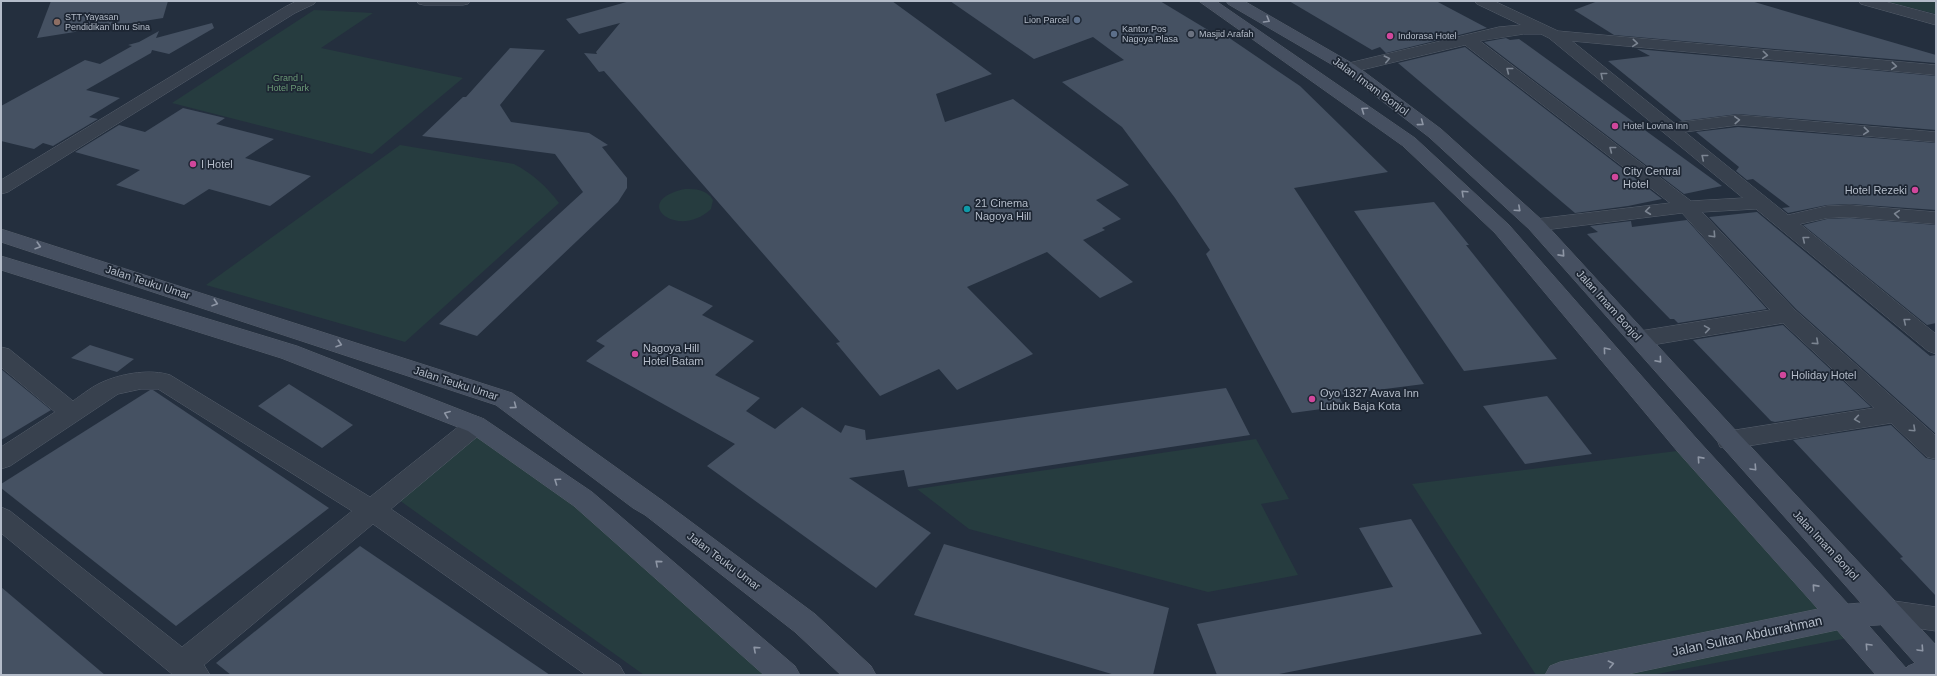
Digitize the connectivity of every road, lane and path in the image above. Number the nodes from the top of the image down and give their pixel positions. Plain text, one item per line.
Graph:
1 (309, 1) edge
2 (424, 1) edge
3 (463, 1) edge
4 (1206, 1) edge
5 (1236, 1) edge
6 (1482, 1) edge
7 (1866, 1) edge
8 (1936, 20) edge
9 (1549, 33) junction
10 (1470, 40) junction
11 (1349, 68) junction
12 (1936, 70) edge
13 (1670, 129) junction
14 (1936, 137) edge
15 (1, 188) edge
16 (1762, 203) junction
17 (1687, 207) junction
18 (1936, 218) edge
19 (1784, 222) junction
20 (1536, 225) junction
21 (1502, 229) junction
22 (1, 235) edge
23 (1, 263) edge
24 (1787, 316) junction
25 (1932, 337) edge
26 (1640, 339) junction
27 (1, 355) edge
28 (72, 413) junction
29 (1896, 413) junction
30 (476, 425) junction
31 (1729, 440) junction
32 (1936, 450) edge
33 (1, 459) edge
34 (373, 511) junction
35 (1, 518) edge
36 (1887, 612) junction
37 (1841, 616) junction
38 (1936, 618) edge
39 (1936, 665) edge
40 (189, 670) edge
41 (1936, 672) edge
42 (610, 675) edge
43 (785, 675) edge
44 (861, 675) edge
45 (1560, 675) edge
46 (1895, 675) edge
47 (1918, 675) edge

1 - 15 street
2 - 3 street
21 -> 4 main road, Jalan Imam Bonjol
5 -> 11 main road, Jalan Imam Bonjol
6 - 9 street
7 - 8 street
9 - 10 street
9 -> 12 street
13 -> 9 street
11 -> 10 street
17 -> 10 street
11 -> 20 main road, Jalan Imam Bonjol
13 -> 14 street
16 -> 13 street
16 - 17 street
16 - 19 street
17 -> 20 street
17 -> 24 street
18 -> 19 street
25 -> 19 street
20 - 21 main road
20 -> 26 main road, Jalan Imam Bonjol
37 -> 21 main road, Jalan Imam Bonjol
22 -> 44 main road, Jalan Teuku Umar
30 -> 23 main road
26 -> 24 street
24 -> 29 street
26 -> 31 main road, Jalan Imam Bonjol
27 - 28 street
28 - 33 street
28 - 34 street
29 -> 31 street
29 -> 32 street
30 - 34 street
43 -> 30 main road
31 -> 36 main road, Jalan Imam Bonjol
34 - 40 street
34 - 42 street
35 - 40 street
36 - 37 main road, Jalan Sultan Abdurrahman
36 - 38 street, Jalan Sultan Abdurrahman
36 -> 39 main road, Jalan Imam Bonjol
45 -> 37 main road, Jalan Sultan Abdurrahman
46 -> 37 main road, Jalan Imam Bonjol
41 - 47 main road

